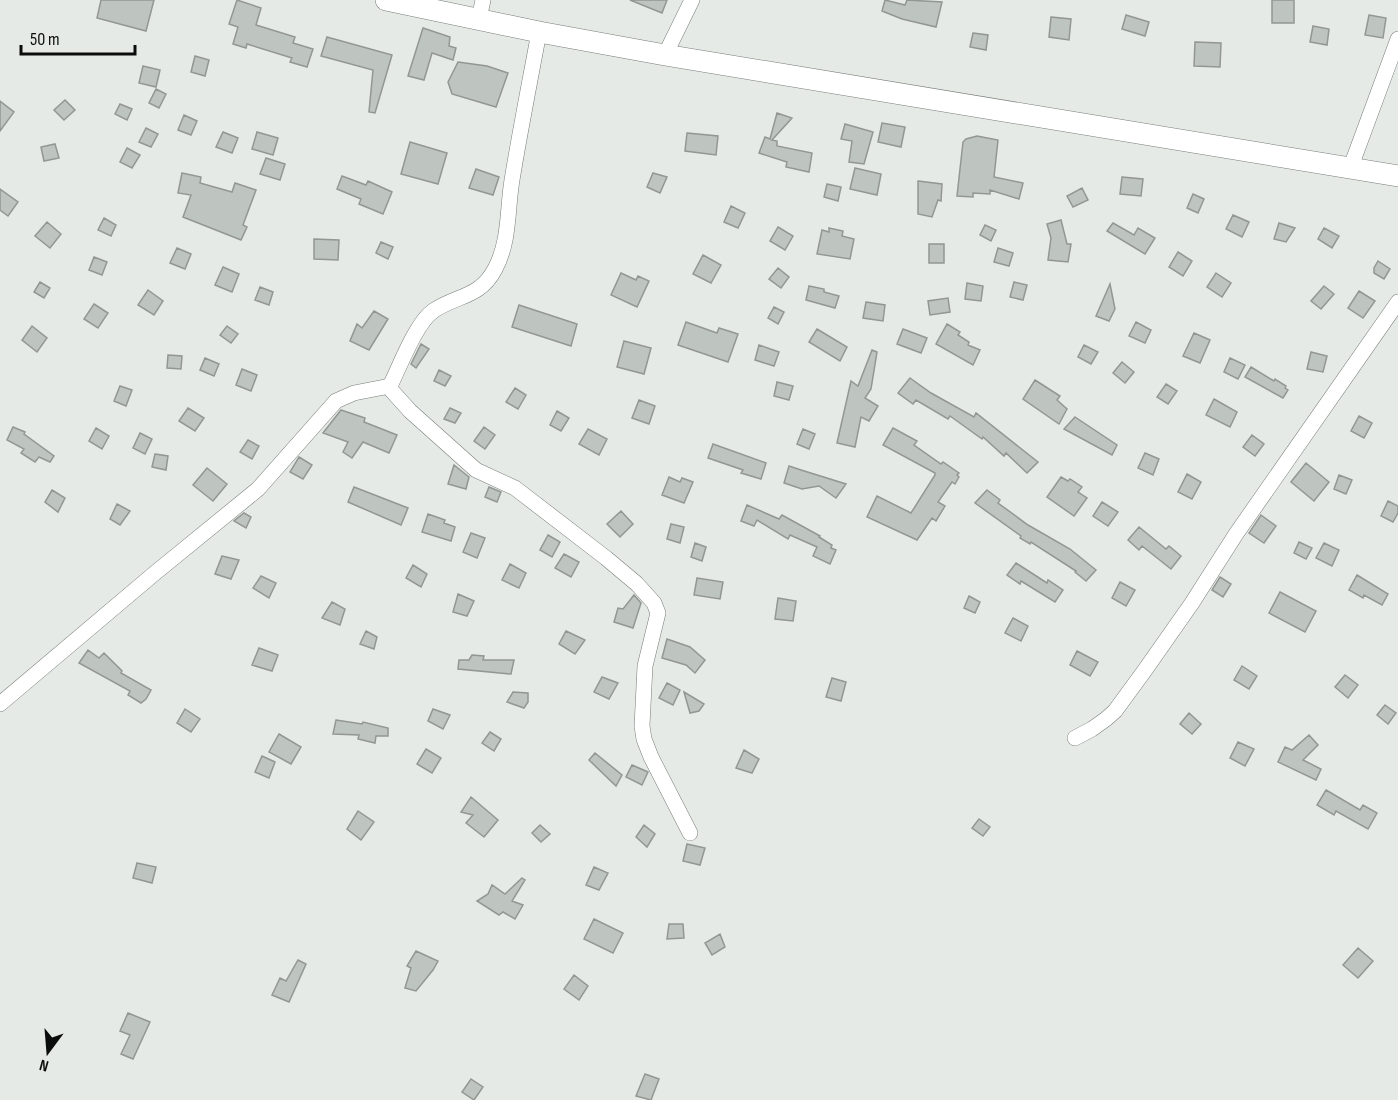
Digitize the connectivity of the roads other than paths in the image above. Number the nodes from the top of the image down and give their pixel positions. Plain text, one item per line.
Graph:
1 (386, 0) edge
2 (692, 0) edge
3 (481, 9) edge
4 (538, 32) junction
5 (1398, 39) edge
6 (665, 55) junction
7 (1350, 169) junction
8 (1398, 176) edge
9 (1398, 302) edge
10 (390, 386) junction
11 (0, 704) edge
12 (1075, 738) dead end
13 (690, 833) dead end

1 - 3 main road
2 - 6 street
3 - 4 main road
4 - 6 main road
4 - 10 street
5 - 7 street
6 - 7 main road
7 - 8 main road
9 - 12 street
10 - 11 street
10 - 13 street

